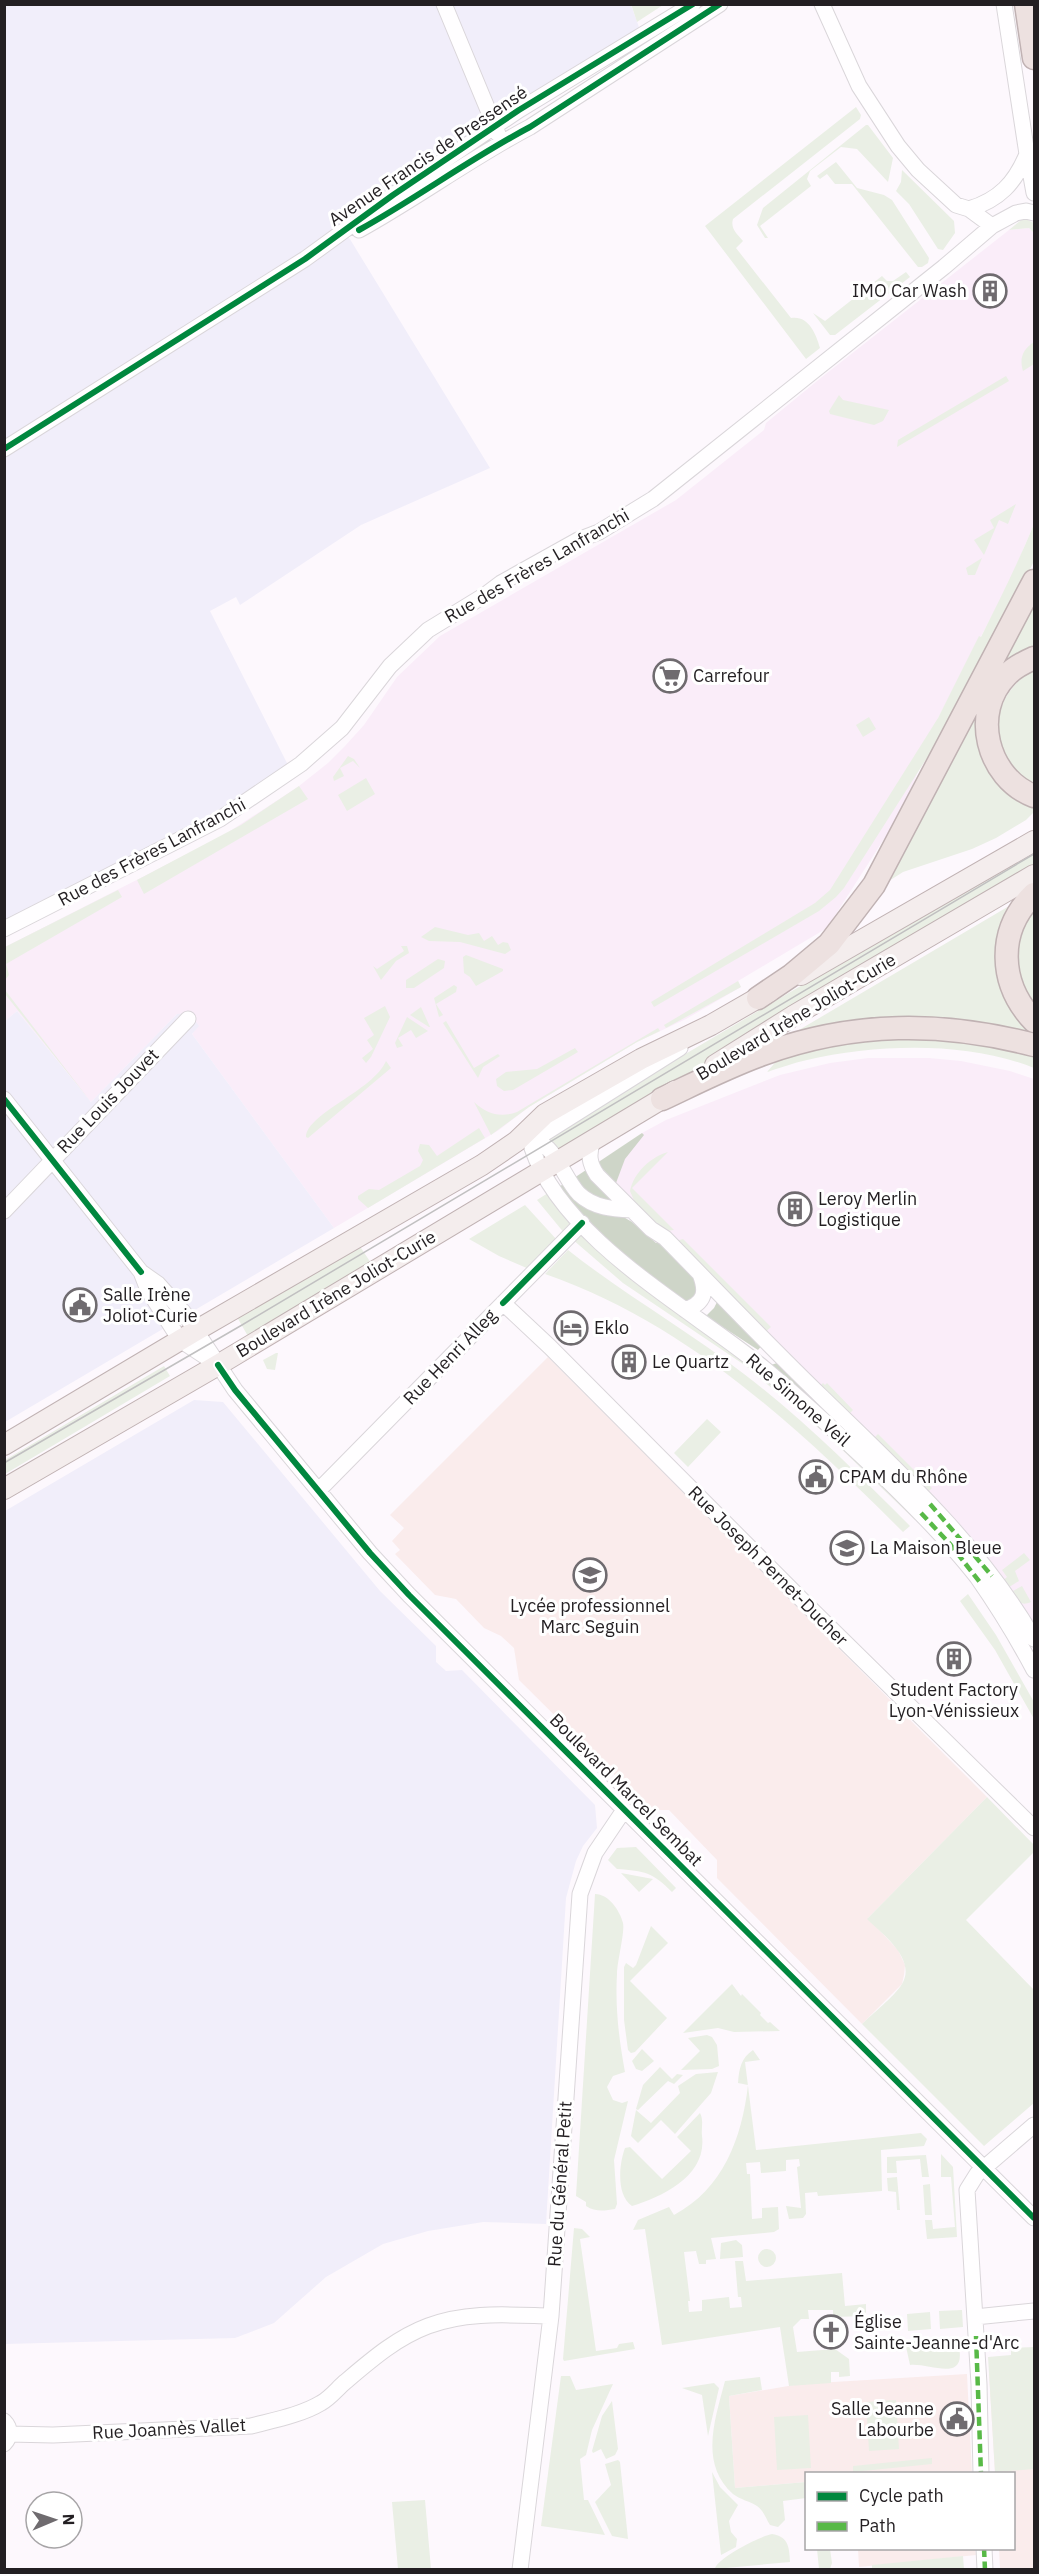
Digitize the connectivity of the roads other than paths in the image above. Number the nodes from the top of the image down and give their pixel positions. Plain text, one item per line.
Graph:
1 (444, 4) edge
2 (693, 4) edge
3 (720, 4) edge
4 (822, 4) edge
5 (1004, 4) edge
6 (1026, 4) edge
7 (1035, 58) edge
8 (495, 127) junction
9 (502, 142) junction
10 (1027, 154) junction
11 (1035, 193) edge
12 (969, 209) junction
13 (1035, 213) edge
14 (992, 226) junction
15 (305, 259) junction
16 (4, 449) edge
17 (1035, 581) edge
18 (1035, 658) edge
19 (1035, 796) edge
20 (1035, 841) edge
21 (1035, 875) edge
22 (1035, 894) edge
23 (4, 929) edge
24 (758, 998) junction
25 (188, 1019) dead end
26 (1035, 1021) edge
27 (1035, 1045) edge
28 (4, 1099) edge
29 (662, 1099) junction
30 (526, 1140) junction
31 (593, 1141) junction
32 (52, 1159) junction
33 (550, 1166) junction
34 (633, 1210) junction
35 (4, 1211) edge
36 (582, 1223) junction
37 (141, 1272) junction
38 (700, 1274) junction
39 (503, 1303) junction
40 (685, 1310) junction
41 (715, 1329) junction
42 (197, 1330) junction
43 (180, 1340) junction
44 (780, 1356) junction
45 (218, 1365) junction
46 (4, 1445) edge
47 (4, 1489) edge
48 (319, 1490) junction
49 (1035, 1639) edge
50 (1035, 1670) edge
51 (624, 1810) junction
52 (1035, 1828) edge
53 (1035, 2125) edge
54 (984, 2168) junction
55 (1035, 2218) edge
56 (1035, 2312) edge
57 (551, 2316) junction
58 (975, 2317) junction
59 (6, 2433) edge
60 (981, 2472) edge
61 (984, 2550) edge
62 (520, 2570) edge
63 (985, 2570) edge

1 - 8 street
2 - 8 street, Avenue Francis de Pressensé
3 - 9 street, Avenue Francis de Pressensé
4 - 12 street
5 - 10 street
6 - 7 highway
8 - 9 street, Avenue Francis de Pressensé
8 - 15 street, Avenue Francis de Pressensé
9 - 15 street, Avenue Francis de Pressensé
10 - 11 street
10 - 12 street
12 - 14 street
13 - 14 street, Rue des Frères Lanfranchi
14 - 23 street, Rue des Frères Lanfranchi
15 - 16 street, Avenue Francis de Pressensé
17 - 24 highway
18 - 19 highway
20 - 24 main road, Boulevard Irène Joliot-Curie
21 - 29 main road, Boulevard Irène Joliot-Curie
22 - 26 highway
24 - 30 main road, Boulevard Irène Joliot-Curie
25 - 32 street, Rue Louis Jouvet
27 - 29 highway
28 - 32 street, Boulevard Marcel Sembat
29 - 31 main road, Boulevard Irène Joliot-Curie
30 - 33 street
30 - 42 main road, Boulevard Irène Joliot-Curie
31 - 33 main road, Boulevard Irène Joliot-Curie
31 - 34 street, Rue Simone Veil
32 - 35 street, Rue Louis Jouvet
32 - 37 street, Boulevard Marcel Sembat
33 - 34 street
33 - 36 street, Rue Simone Veil
33 - 45 main road, Boulevard Irène Joliot-Curie
34 - 38 street, Rue Simone Veil
36 - 39 street, Rue Henri Alleg
36 - 40 street, Rue Simone Veil
37 - 42 street, Boulevard Marcel Sembat
37 - 43 street, Boulevard Marcel Sembat
38 - 40 street
38 - 44 street, Rue Simone Veil
39 - 48 street, Rue Henri Alleg
39 - 52 street, Rue Joseph Pernet-Ducher
40 - 41 street, Rue Simone Veil
41 - 44 street, Rue Simone Veil
41 - 50 street, Rue Simone Veil
42 - 43 main road, Boulevard Irène Joliot-Curie
42 - 45 street, Boulevard Marcel Sembat
43 - 45 street, Boulevard Marcel Sembat
43 - 46 main road, Boulevard Irène Joliot-Curie
44 - 49 street, Rue Simone Veil
45 - 47 main road, Boulevard Irène Joliot-Curie
45 - 48 street, Boulevard Marcel Sembat
48 - 51 street, Boulevard Marcel Sembat
51 - 54 street, Boulevard Marcel Sembat
51 - 57 street, Rue du Général Petit
53 - 54 street
54 - 55 street, Boulevard Marcel Sembat
54 - 58 street
56 - 58 street
57 - 59 street, Rue Joannès Vallet
57 - 62 street, Rue du Général Petit
58 - 60 street
61 - 63 street

